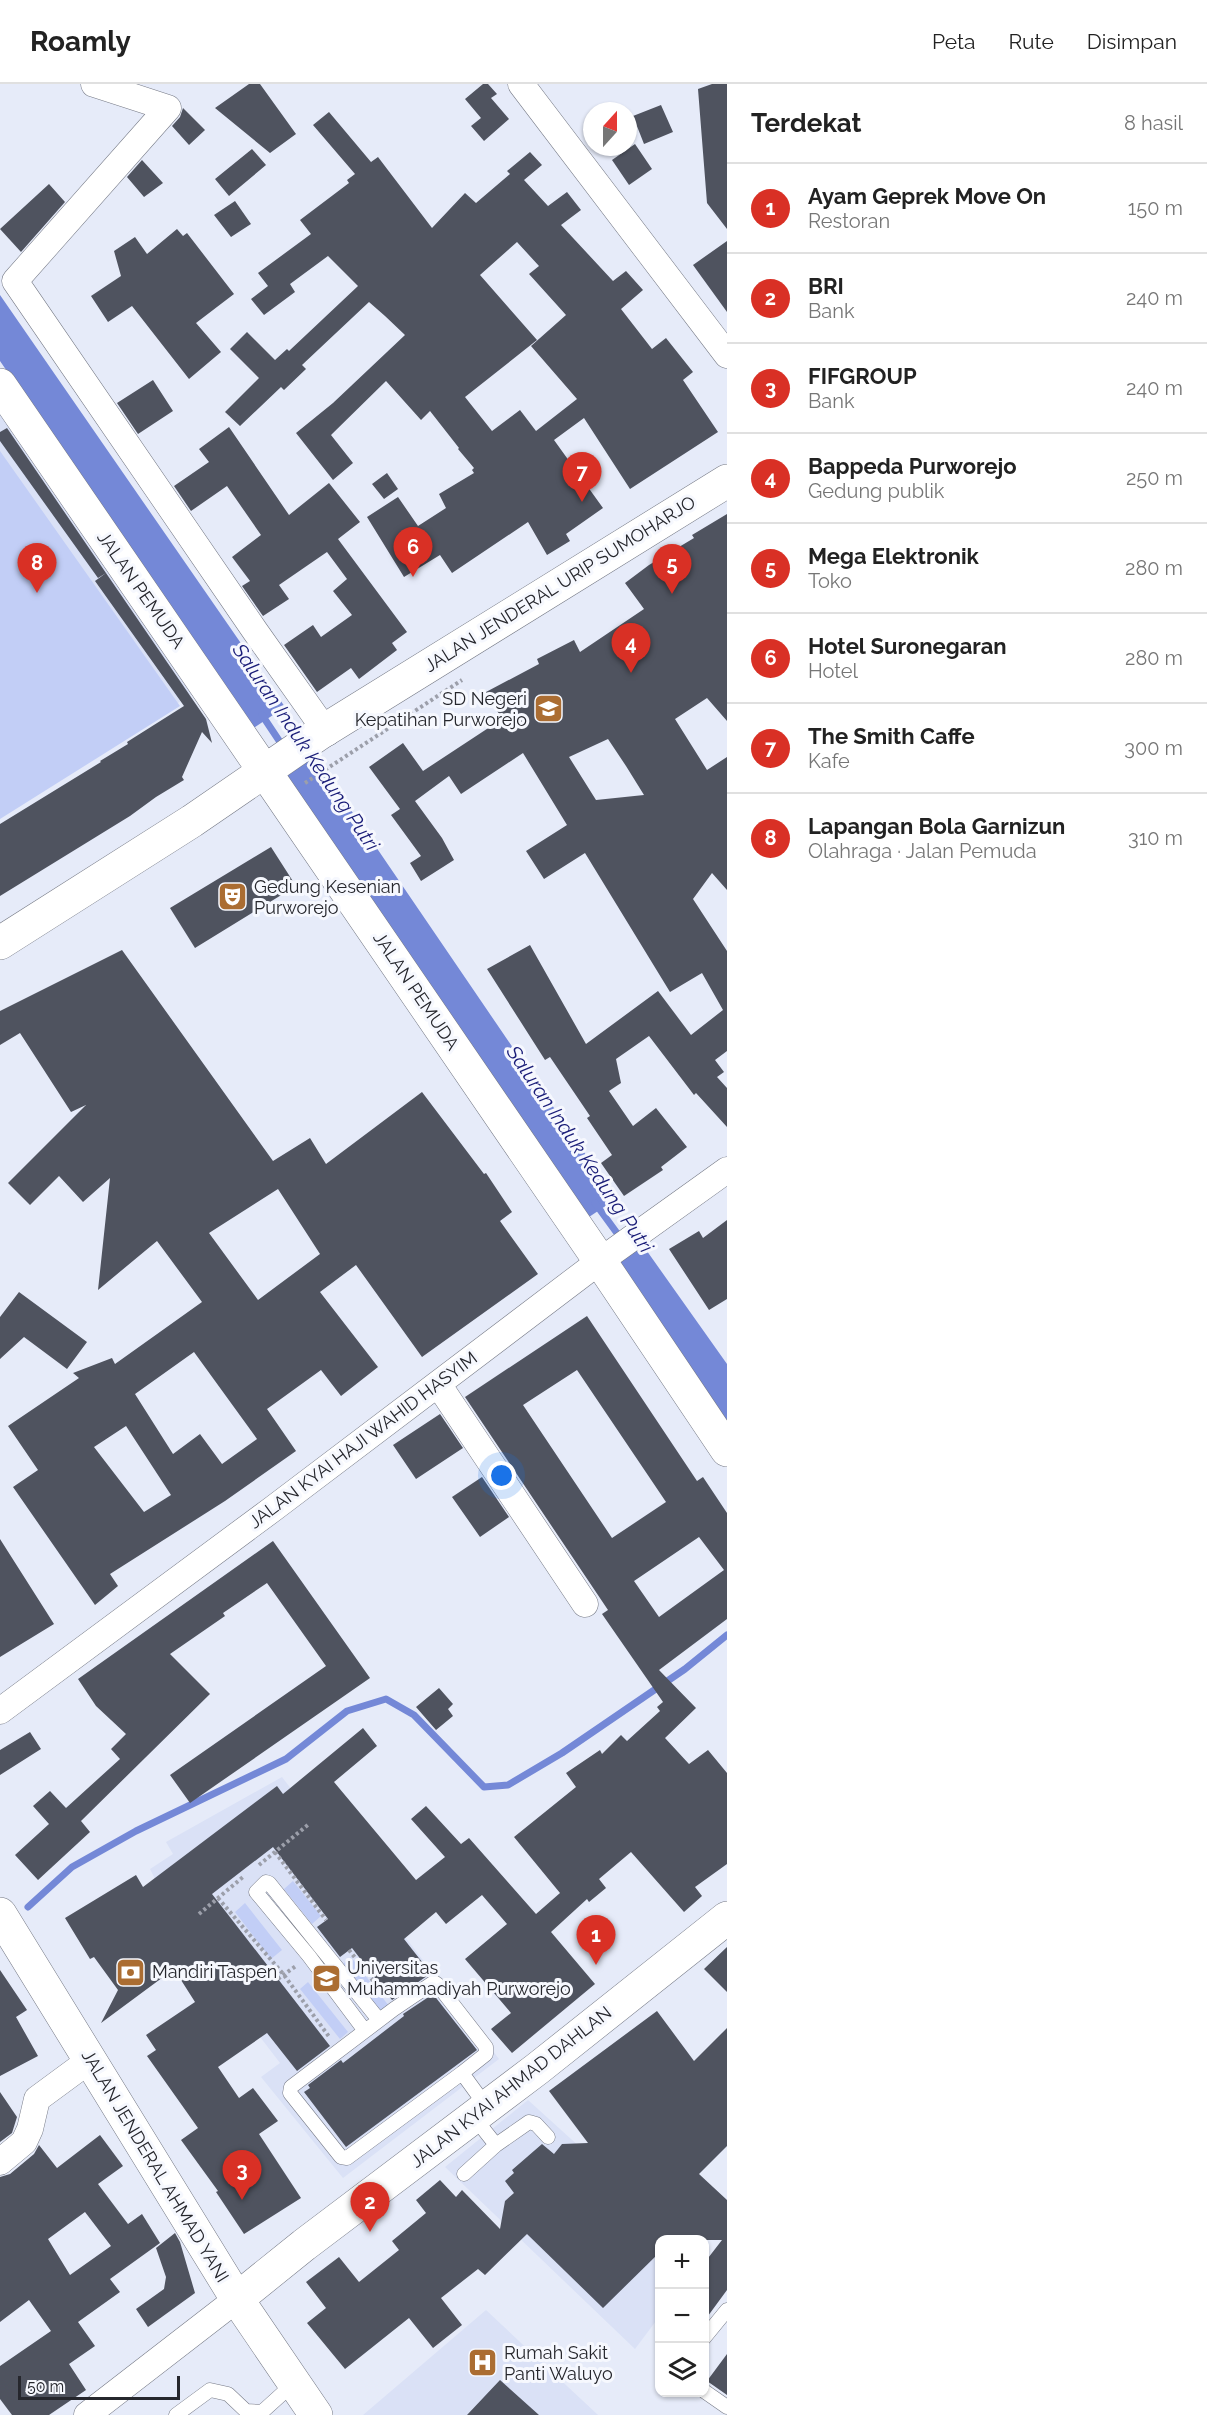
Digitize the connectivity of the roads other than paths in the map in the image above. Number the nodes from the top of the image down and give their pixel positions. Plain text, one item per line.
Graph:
1 (94, 84) edge
2 (521, 84) edge
3 (7, 287) edge
4 (727, 355) edge
5 (0, 386) edge
6 (727, 481) edge
7 (324, 730) junction
8 (268, 767) junction
9 (0, 943) edge
10 (727, 1170) edge
11 (600, 1261) junction
12 (438, 1384) junction
13 (727, 1450) edge
14 (585, 1604) dead end
15 (0, 1711) edge
16 (0, 1914) edge
17 (727, 1918) edge
18 (379, 2020) junction
19 (365, 2031) junction
20 (90, 2060) junction
21 (462, 2073) junction
22 (479, 2111) junction
23 (548, 2137) dead end
24 (496, 2145) junction
25 (0, 2162) edge
26 (464, 2174) dead end
27 (237, 2299) junction
28 (727, 2310) edge
29 (709, 2333) edge
30 (294, 2383) junction
31 (709, 2394) edge
32 (727, 2407) edge
33 (87, 2415) edge
34 (176, 2415) edge
35 (316, 2415) edge

1 - 3 street
2 - 4 street
3 - 7 street
5 - 8 street, JALAN PEMUDA
6 - 7 street, JALAN JENDERAL URIP SUMOHARJO
7 - 8 street, JALAN JENDERAL URIP SUMOHARJO
8 - 9 street, JALAN JENDERAL URIP SUMOHARJO
8 - 11 street, JALAN PEMUDA
10 - 11 street, JALAN KYAI HAJI WAHID HASYIM
11 - 12 street, JALAN KYAI HAJI WAHID HASYIM
11 - 13 street, JALAN PEMUDA
12 - 14 street
12 - 15 street, JALAN KYAI HAJI WAHID HASYIM
16 - 20 street, JALAN JENDERAL AHMAD YANI
17 - 22 street, JALAN KYAI AHMAD DAHLAN
18 - 19 lane
18 - 19 lane
18 - 21 lane
19 - 21 lane
20 - 25 street
20 - 27 street, JALAN JENDERAL AHMAD YANI
21 - 22 lane
22 - 24 lane
22 - 27 street, JALAN KYAI AHMAD DAHLAN
23 - 24 lane
24 - 26 lane
27 - 30 street, JALAN JENDERAL AHMAD YANI
27 - 33 street
28 - 29 lane
30 - 34 lane
30 - 35 street, JALAN JENDERAL AHMAD YANI
31 - 32 lane

